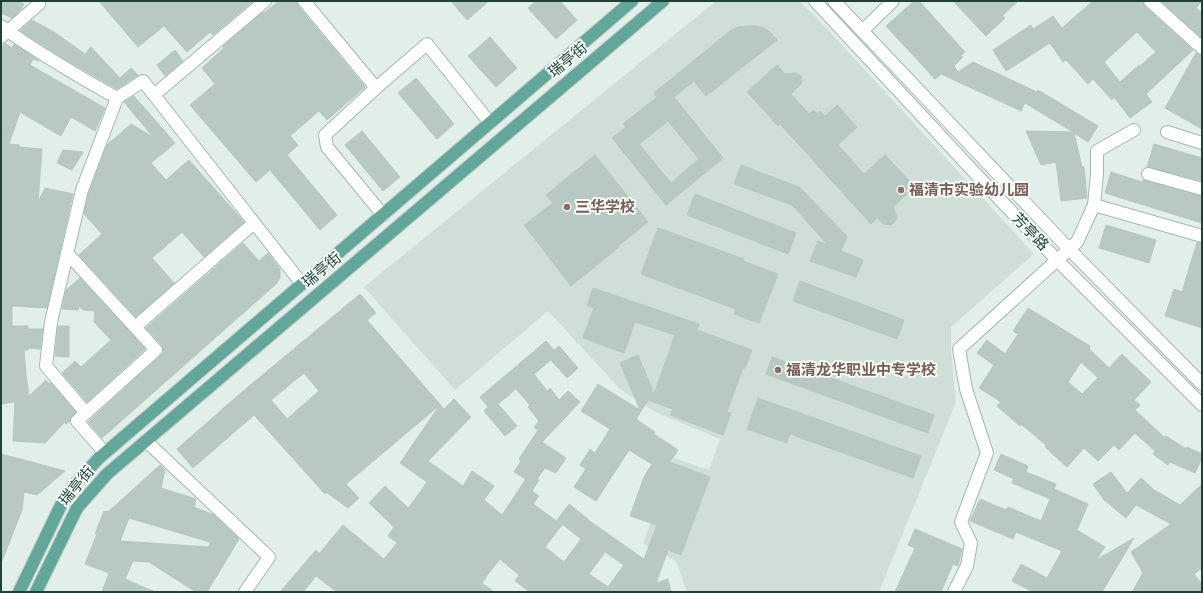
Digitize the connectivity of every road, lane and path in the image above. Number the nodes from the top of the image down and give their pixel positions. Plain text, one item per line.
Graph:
1 (265, 1) edge
2 (304, 1) edge
3 (632, 1) edge
4 (663, 1) edge
5 (815, 1) edge
6 (834, 1) edge
7 (893, 1) edge
8 (1150, 1) edge
9 (39, 4) dead end
10 (862, 31) junction
11 (3, 32) edge
12 (1202, 48) edge
13 (376, 88) junction
14 (154, 95) junction
15 (117, 98) junction
16 (490, 123) junction
17 (1134, 130) dead end
18 (1167, 132) dead end
19 (1202, 143) edge
20 (1148, 174) dead end
21 (1202, 190) edge
22 (1094, 205) junction
23 (383, 215) junction
24 (254, 223) junction
25 (1202, 236) edge
26 (1069, 250) junction
27 (67, 253) junction
28 (1057, 260) junction
29 (302, 284) junction
30 (135, 327) junction
31 (1202, 384) edge
32 (1202, 405) edge
33 (86, 413) junction
34 (146, 441) junction
35 (105, 453) junction
36 (19, 592) edge
37 (36, 592) edge
38 (245, 592) edge
39 (954, 592) edge

1 - 14 street
2 - 13 street
3 - 16 main road, 瑞亭街
4 - 34 main road, 瑞亭街
5 - 28 street, 芳亭路
6 - 10 street, 芳亭路
7 - 10 street
8 - 12 street
9 - 11 street
10 - 26 street, 芳亭路
11 - 15 street
13 - 16 street
13 - 23 street
14 - 15 street
14 - 24 street
15 - 27 street
16 - 23 main road, 瑞亭街
17 - 22 street
18 - 19 street
20 - 21 street
22 - 25 street
22 - 26 street
23 - 29 main road, 瑞亭街
24 - 29 street
24 - 30 street
26 - 28 street
26 - 31 street, 芳亭路
27 - 30 street
27 - 33 street
28 - 32 street, 芳亭路
28 - 39 street
29 - 35 main road, 瑞亭街
30 - 33 street
33 - 35 street
34 - 37 main road, 瑞亭街
34 - 38 street
35 - 36 main road, 瑞亭街

